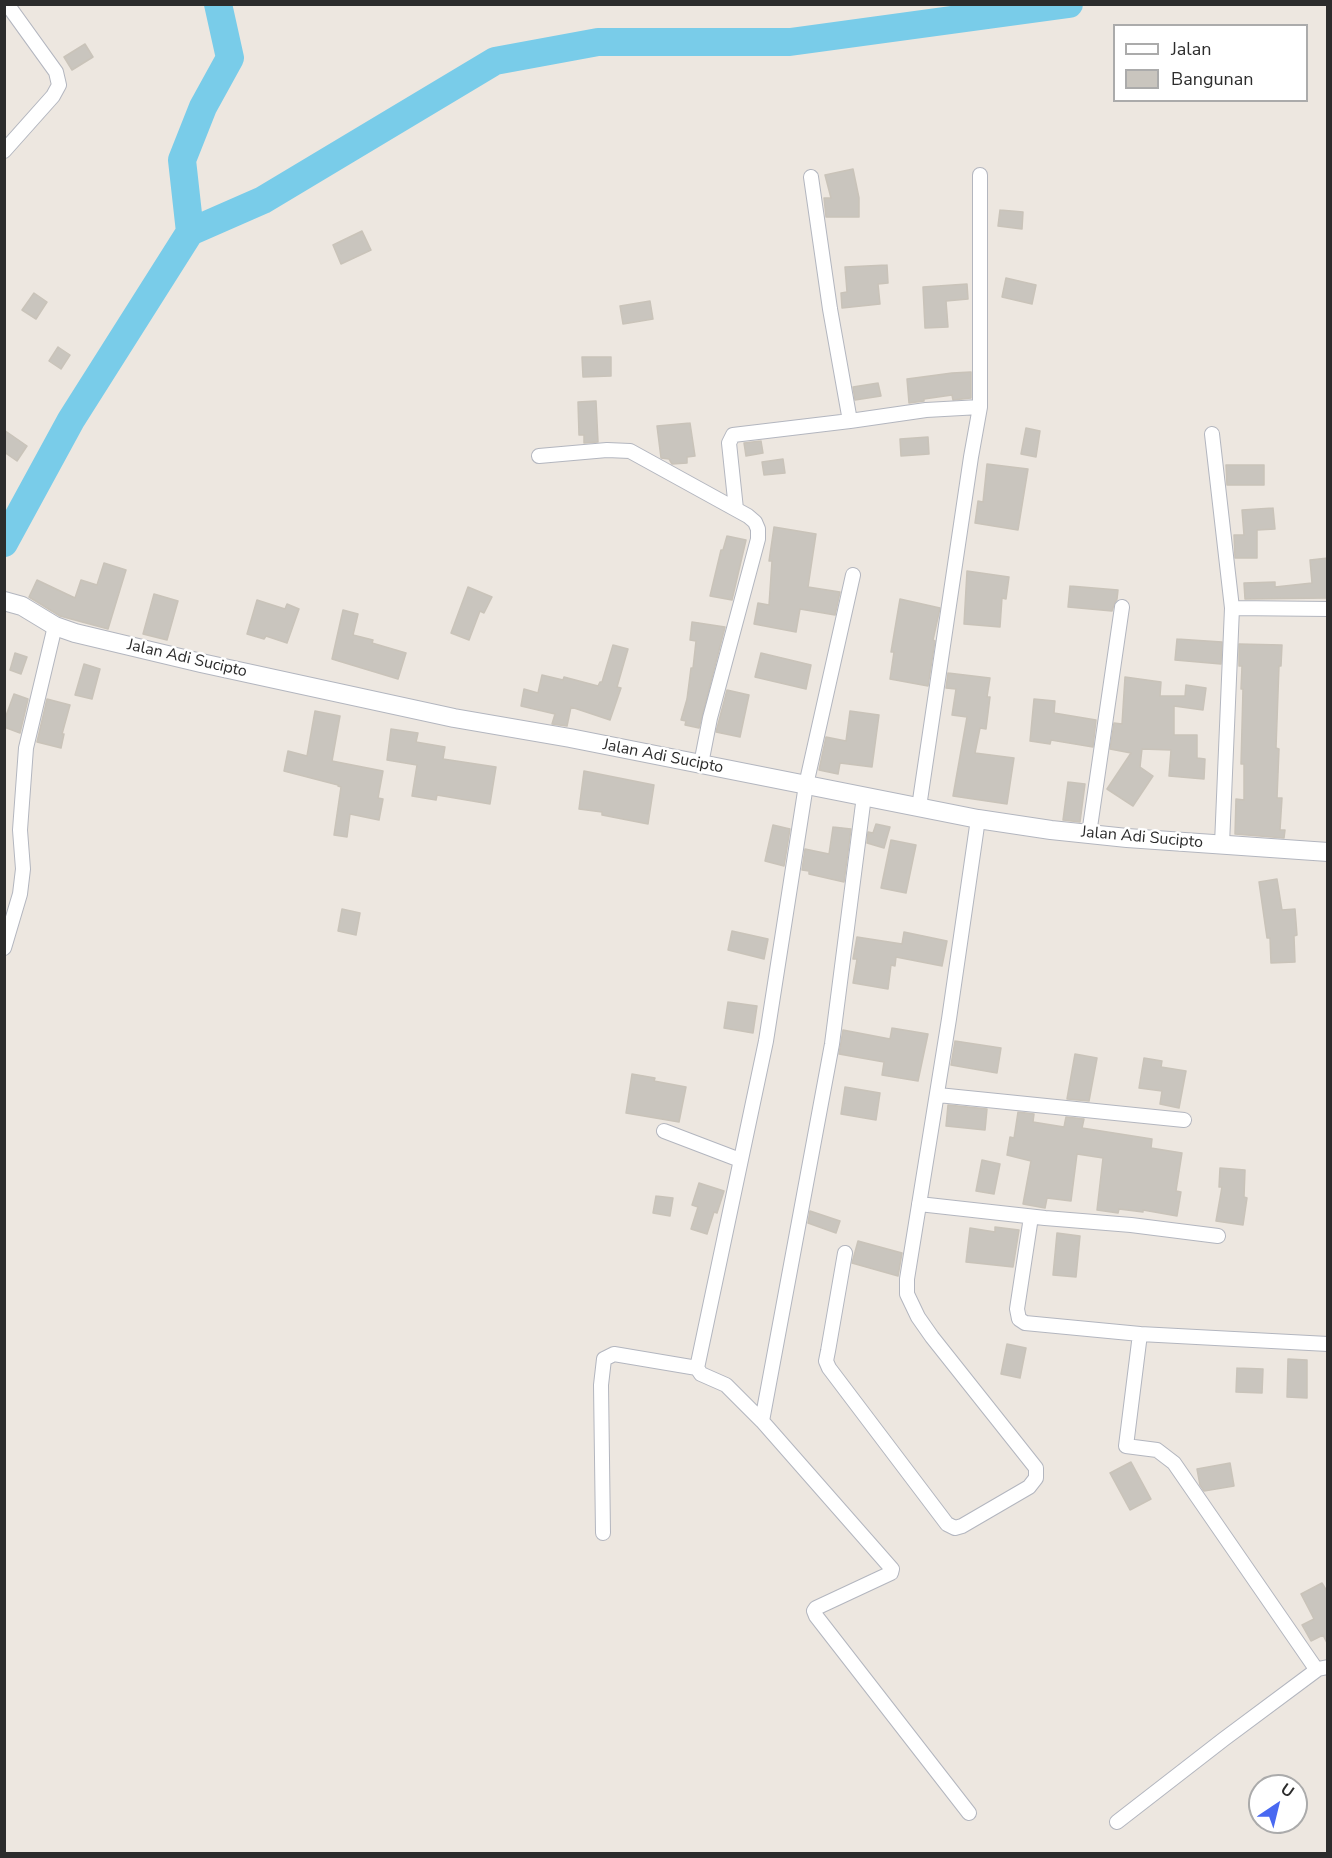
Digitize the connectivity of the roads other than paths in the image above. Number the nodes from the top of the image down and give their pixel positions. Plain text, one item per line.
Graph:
1 (7, 4) edge
2 (4, 151) edge
3 (980, 175) dead end
4 (811, 177) dead end
5 (980, 407) junction
6 (850, 422) junction
7 (1212, 434) dead end
8 (539, 456) dead end
9 (736, 509) junction
10 (852, 575) dead end
11 (8, 602) edge
12 (1122, 607) dead end
13 (1232, 608) junction
14 (1328, 609) edge
15 (55, 626) junction
16 (701, 764) junction
17 (806, 785) junction
18 (864, 795) junction
19 (919, 807) junction
20 (978, 819) junction
21 (1089, 834) junction
22 (1222, 844) junction
23 (1328, 852) edge
24 (4, 948) edge
25 (938, 1095) junction
26 (1184, 1120) dead end
27 (664, 1131) dead end
28 (740, 1160) junction
29 (920, 1204) junction
30 (1031, 1217) junction
31 (1218, 1236) dead end
32 (845, 1252) dead end
33 (1140, 1334) junction
34 (1328, 1344) edge
35 (698, 1368) junction
36 (762, 1421) junction
37 (603, 1533) dead end
38 (1323, 1668) edge
39 (969, 1813) dead end
40 (1116, 1822) dead end

1 - 2 street
3 - 5 street
4 - 6 street
5 - 6 street
5 - 19 street
6 - 9 street
7 - 13 street
8 - 9 street
9 - 16 street
10 - 17 street
11 - 15 street, Jalan Adi Sucipto
12 - 21 street
13 - 14 street
13 - 22 street
15 - 16 street, Jalan Adi Sucipto
15 - 24 street
16 - 17 street, Jalan Adi Sucipto
17 - 18 street, Jalan Adi Sucipto
17 - 28 street
18 - 19 street, Jalan Adi Sucipto
18 - 36 street
19 - 20 street, Jalan Adi Sucipto
20 - 21 street, Jalan Adi Sucipto
20 - 25 street
21 - 22 street, Jalan Adi Sucipto
22 - 23 street, Jalan Adi Sucipto
25 - 26 street
25 - 29 street
27 - 28 street
28 - 35 street
29 - 30 street
29 - 32 street
30 - 31 street
30 - 33 street
33 - 34 street
33 - 38 street
35 - 36 street
35 - 37 street
36 - 39 street
38 - 40 street

